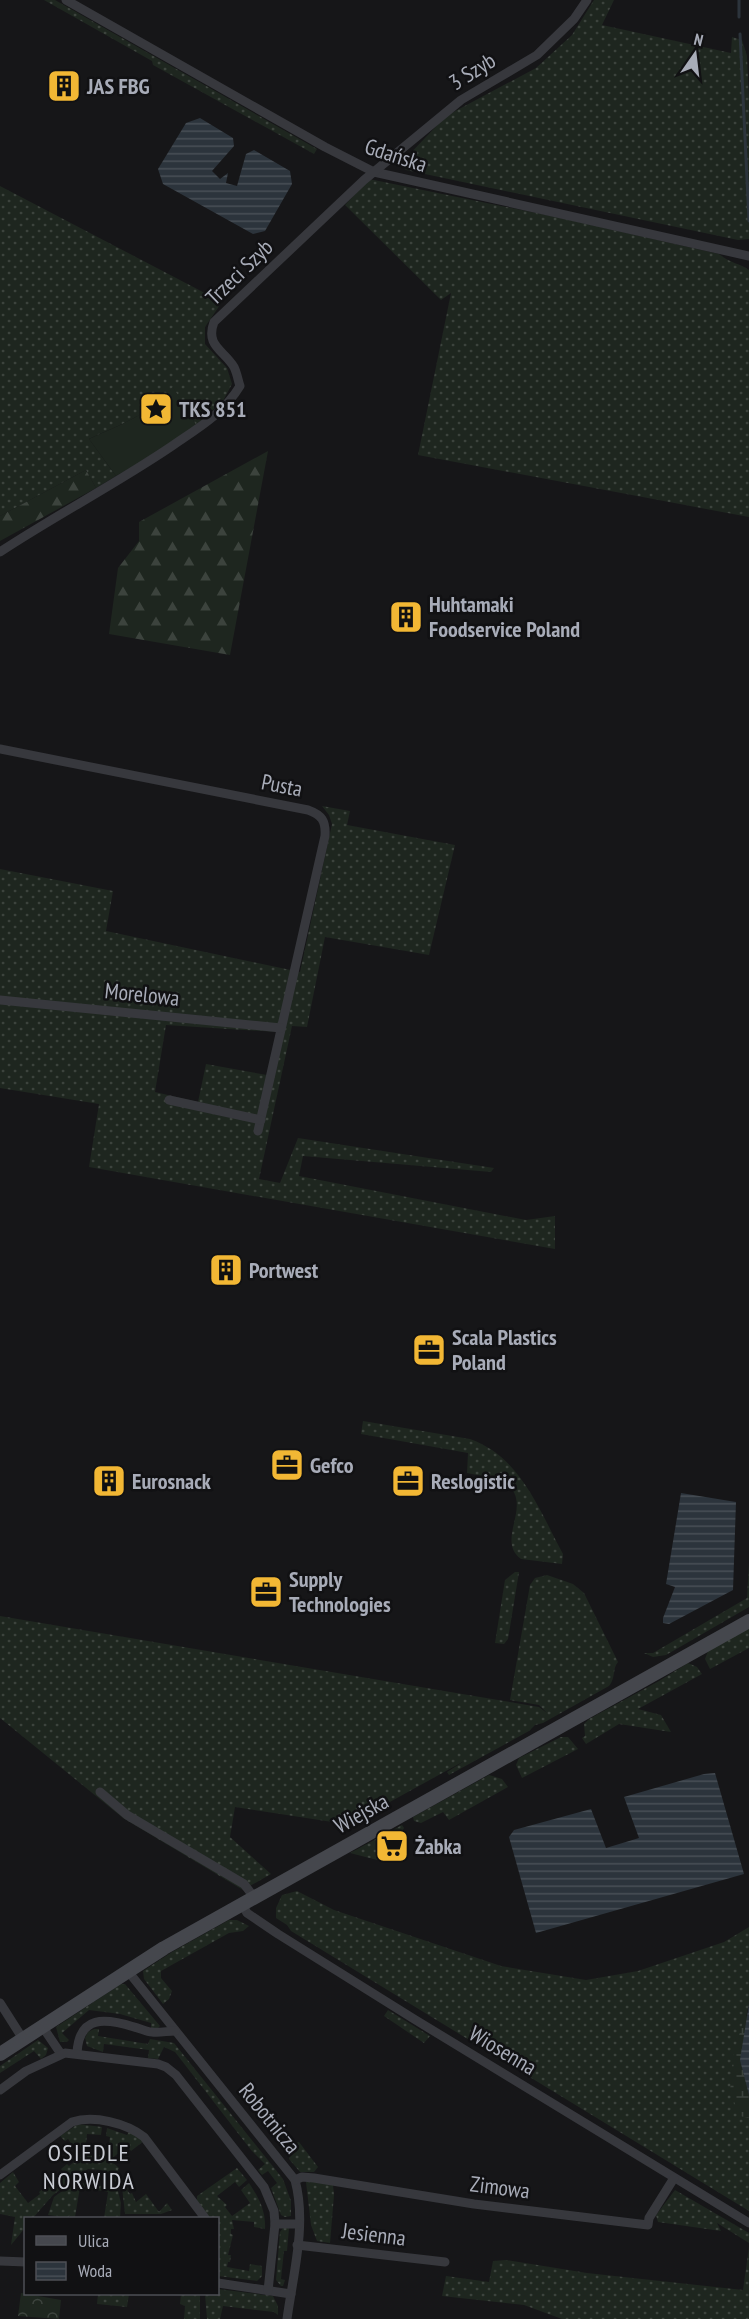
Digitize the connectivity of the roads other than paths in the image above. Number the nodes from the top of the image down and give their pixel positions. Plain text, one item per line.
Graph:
1 (66, 0) edge
2 (586, 0) edge
3 (374, 172) junction
4 (749, 256) edge
5 (0, 552) edge
6 (0, 749) edge
7 (0, 1000) edge
8 (281, 1028) junction
9 (169, 1100) dead end
10 (261, 1119) junction
11 (258, 1131) dead end
12 (749, 1621) edge
13 (100, 1792) dead end
14 (248, 1900) junction
15 (127, 1970) junction
16 (0, 2003) edge
17 (42, 2026) junction
18 (175, 2031) junction
19 (23, 2038) junction
20 (77, 2053) junction
21 (61, 2054) junction
22 (0, 2055) edge
23 (0, 2090) edge
24 (0, 2175) edge
25 (674, 2178) junction
26 (295, 2180) junction
27 (204, 2217) edge
28 (749, 2223) edge
29 (275, 2224) junction
30 (299, 2224) junction
31 (297, 2245) junction
32 (0, 2261) edge
33 (24, 2262) edge
34 (445, 2262) dead end
35 (219, 2283) edge
36 (268, 2291) junction
37 (291, 2294) junction
38 (287, 2319) edge

1 - 3 street, Gdańska
2 - 3 street, 3 Szyb
3 - 4 street, Gdańska
3 - 5 street, Trzeci Szyb
6 - 8 street, Pusta
7 - 8 street, Morelowa
8 - 10 street, Pusta
9 - 10 street
10 - 11 street, Pusta
12 - 14 street, Wiejska
13 - 14 street, Wiosenna
14 - 15 street, Wiejska
14 - 25 street, Wiosenna
15 - 17 street, Wiejska
15 - 18 street, Robotnicza
16 - 19 street
17 - 19 street, Wiejska
17 - 21 street
18 - 20 street
18 - 26 street, Robotnicza
19 - 22 street, Wiejska
20 - 21 street
20 - 29 street
21 - 23 street
24 - 27 street
25 - 26 street, Zimowa
25 - 28 street, Wiosenna
26 - 30 street, Robotnicza
29 - 30 street
29 - 36 street
30 - 31 street, Robotnicza
31 - 34 street, Jesienna
31 - 37 street, Robotnicza
32 - 33 street
35 - 36 street
36 - 37 street
37 - 38 street, Robotnicza

